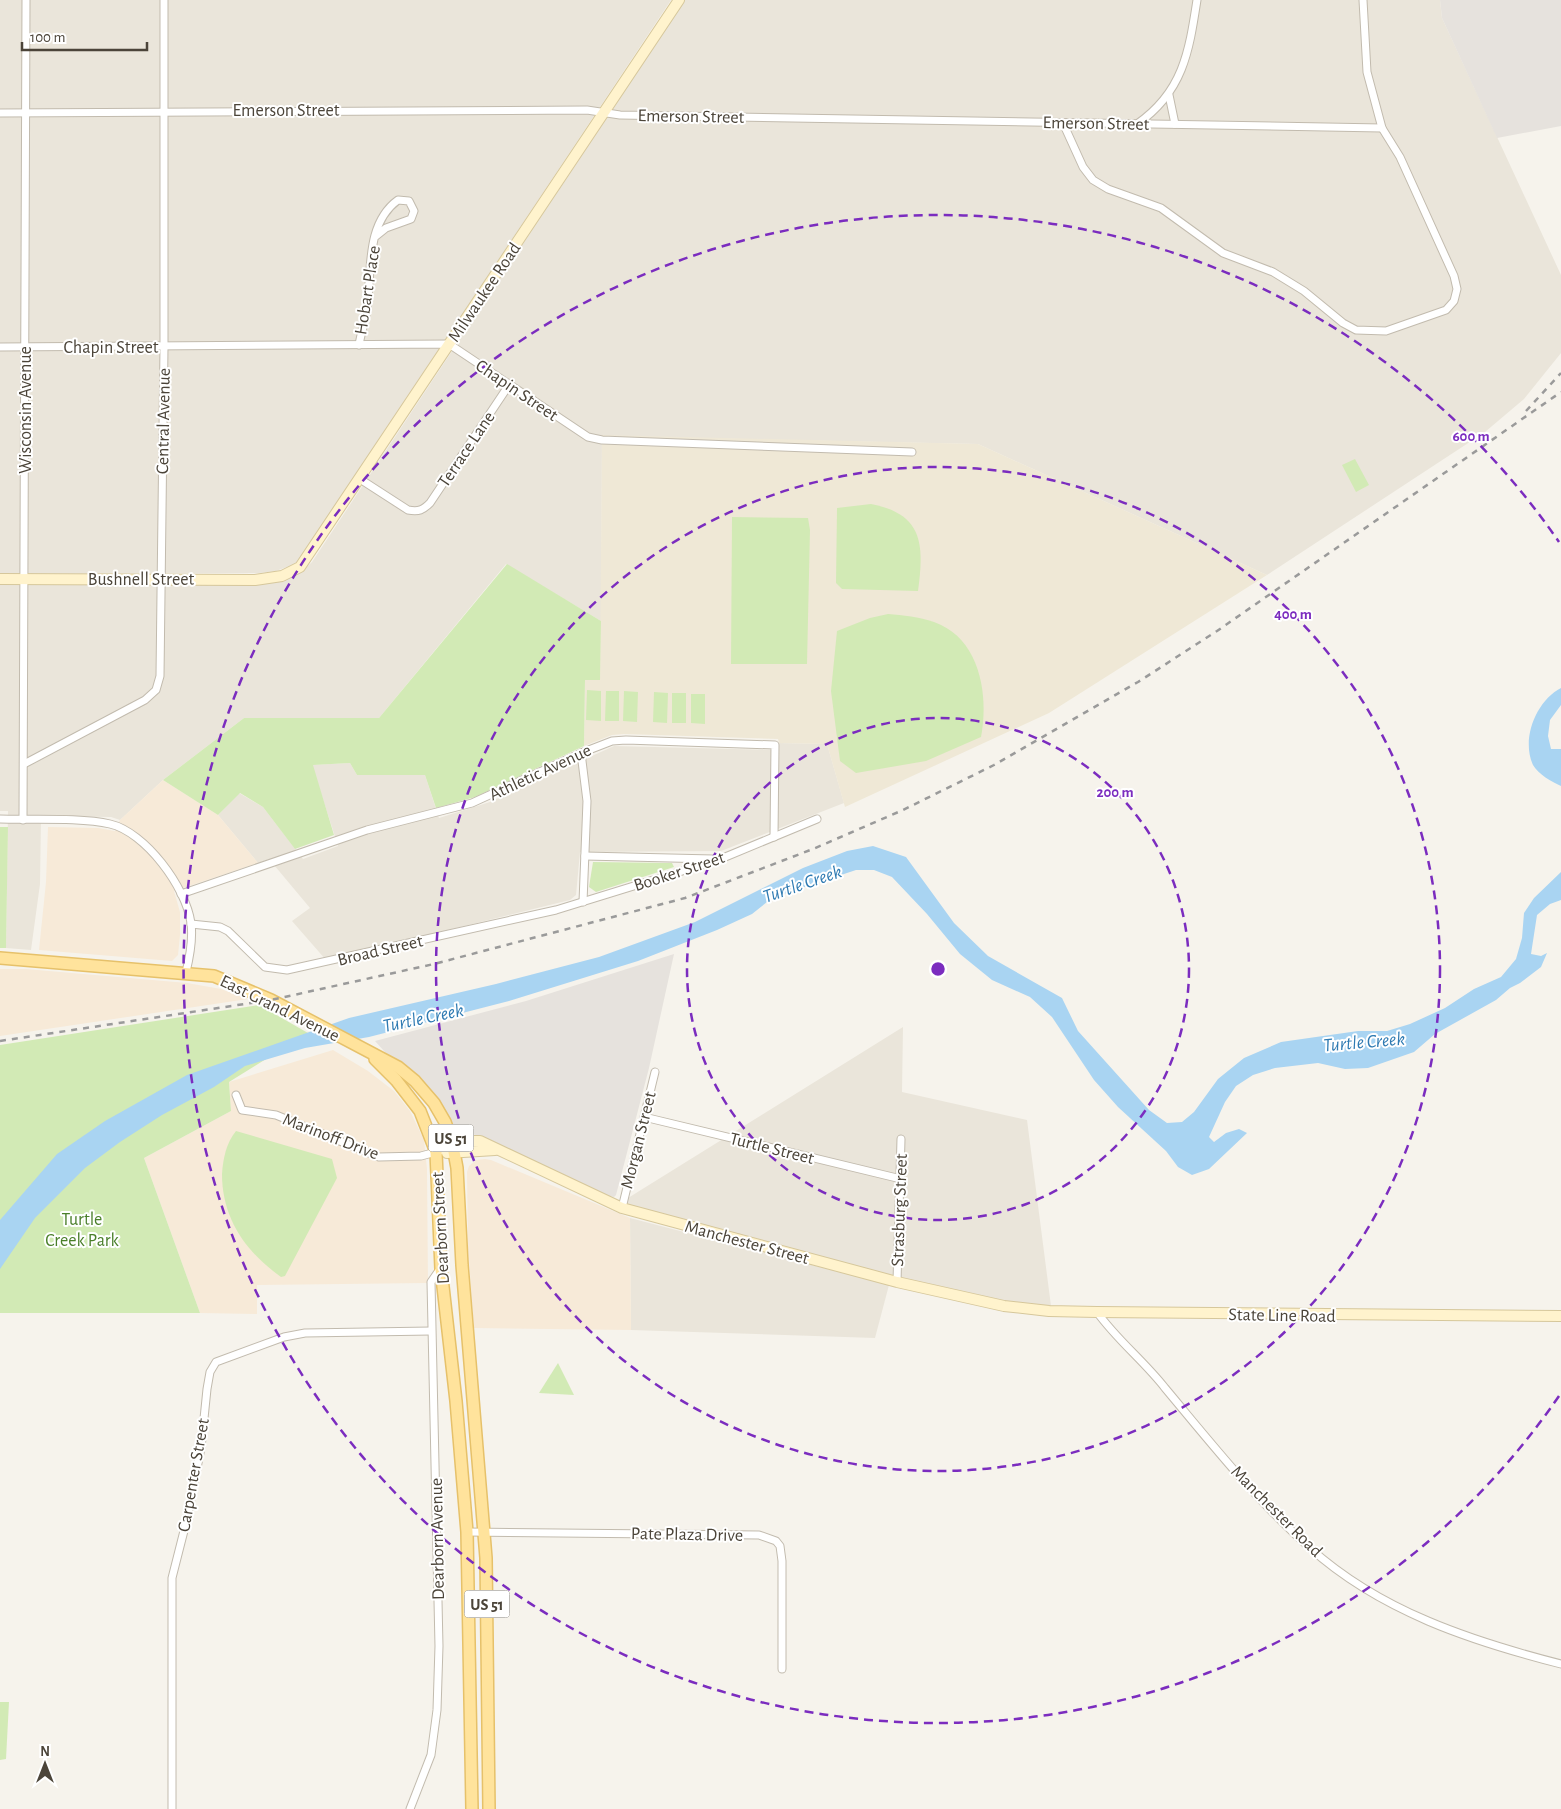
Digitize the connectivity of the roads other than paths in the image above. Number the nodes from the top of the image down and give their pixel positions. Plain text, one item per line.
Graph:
1 (26, 0) edge
2 (164, 0) edge
3 (679, 0) edge
4 (1197, 0) edge
5 (1363, 0) edge
6 (1168, 95) junction
7 (164, 110) junction
8 (0, 113) edge
9 (26, 113) junction
10 (603, 113) junction
11 (1063, 123) junction
12 (1136, 124) junction
13 (1175, 124) junction
14 (1382, 128) junction
15 (376, 236) junction
16 (449, 344) junction
17 (359, 345) junction
18 (0, 347) edge
19 (25, 347) junction
20 (164, 347) junction
21 (509, 384) junction
22 (912, 452) dead end
23 (360, 479) junction
24 (282, 576) joint
25 (0, 579) edge
26 (24, 579) junction
27 (162, 580) junction
28 (581, 753) junction
29 (24, 764) junction
30 (0, 819) edge
31 (817, 819) dead end
32 (23, 820) junction
33 (774, 837) junction
34 (585, 856) junction
35 (718, 860) junction
36 (181, 894) junction
37 (583, 902) junction
38 (191, 924) junction
39 (0, 958) edge
40 (186, 972) junction
41 (364, 1050) junction
42 (655, 1072) dead end
43 (236, 1095) dead end
44 (644, 1117) junction
45 (901, 1139) dead end
46 (452, 1141) junction
47 (500, 1150) junction
48 (436, 1152) junction
49 (455, 1153) junction
50 (901, 1179) junction
51 (622, 1208) junction
52 (441, 1269) junction
53 (897, 1282) junction
54 (1004, 1306) joint
55 (1097, 1312) junction
56 (1561, 1316) edge
57 (431, 1332) junction
58 (484, 1531) junction
59 (467, 1532) junction
60 (1561, 1664) edge
61 (782, 1669) dead end
62 (172, 1809) edge
63 (410, 1809) edge
64 (472, 1809) edge
65 (489, 1809) edge

1 - 9 street, Wisconsin Avenue
2 - 7 street, Central Avenue
3 - 10 street, Milwaukee Road
4 - 6 street
5 - 14 street
6 - 12 street
6 - 13 street
7 - 9 street, Emerson Street
7 - 10 street, Emerson Street
7 - 20 street, Central Avenue
8 - 9 street, Emerson Street
9 - 19 street, Wisconsin Avenue
10 - 11 street, Emerson Street
10 - 16 street, Milwaukee Road
11 - 12 street, Emerson Street
11 - 14 street
12 - 13 street, Emerson Street
13 - 14 street, Emerson Street
15 - 15 street, Hobart Place
15 - 17 street, Hobart Place
16 - 17 street, Chapin Street
16 - 21 street, Chapin Street
16 - 23 street, Milwaukee Road
17 - 20 street, Chapin Street
18 - 19 street, Chapin Street
19 - 20 street, Chapin Street
19 - 26 street, Wisconsin Avenue
20 - 27 street, Central Avenue
21 - 22 street, Chapin Street
21 - 23 street, Terrace Lane
23 - 24 street, Milwaukee Road
24 - 27 street, Bushnell Street
25 - 26 street, Bushnell Street
26 - 27 street, Bushnell Street
26 - 29 street, Wisconsin Avenue
27 - 29 street, Central Avenue
28 - 33 street, Athletic Avenue
28 - 34 street
28 - 36 street, Athletic Avenue
29 - 32 street, Wisconsin Avenue
30 - 32 street
31 - 33 street
32 - 36 street
33 - 35 street, Booker Street
34 - 35 street
34 - 37 street
35 - 37 street, Booker Street
36 - 38 street
37 - 38 street, Broad Street
38 - 40 street
39 - 40 main road, US 51
40 - 41 main road, East Grand Avenue / US 51
41 - 46 main road, Dearborn Street / US 51
41 - 48 main road, Dearborn Street / US 51
42 - 44 street, Morgan Street
43 - 48 street, Marinoff Drive
44 - 50 street, Turtle Street
44 - 51 street, Morgan Street
45 - 50 street, Strasburg Street
46 - 47 street, Manchester Street
46 - 48 street
46 - 49 main road, Dearborn Street / US 51
47 - 49 street, Manchester Street
47 - 51 street, Manchester Street
48 - 49 street, Manchester Street
48 - 52 main road, Dearborn Street / US 51
49 - 58 main road, Dearborn Street / US 51
50 - 53 street, Strasburg Street
51 - 53 street, Manchester Street
52 - 57 street, Dearborn Avenue
52 - 59 main road, Dearborn Street / US 51
53 - 54 street, Manchester Street
54 - 55 street, State Line Road
55 - 56 street, State Line Road
55 - 60 street, Manchester Road
57 - 62 street, Carpenter Street
57 - 63 street, Dearborn Avenue
58 - 59 street, Pate Plaza Drive
58 - 61 street, Pate Plaza Drive
58 - 65 main road, US 51
59 - 64 main road, US 51

